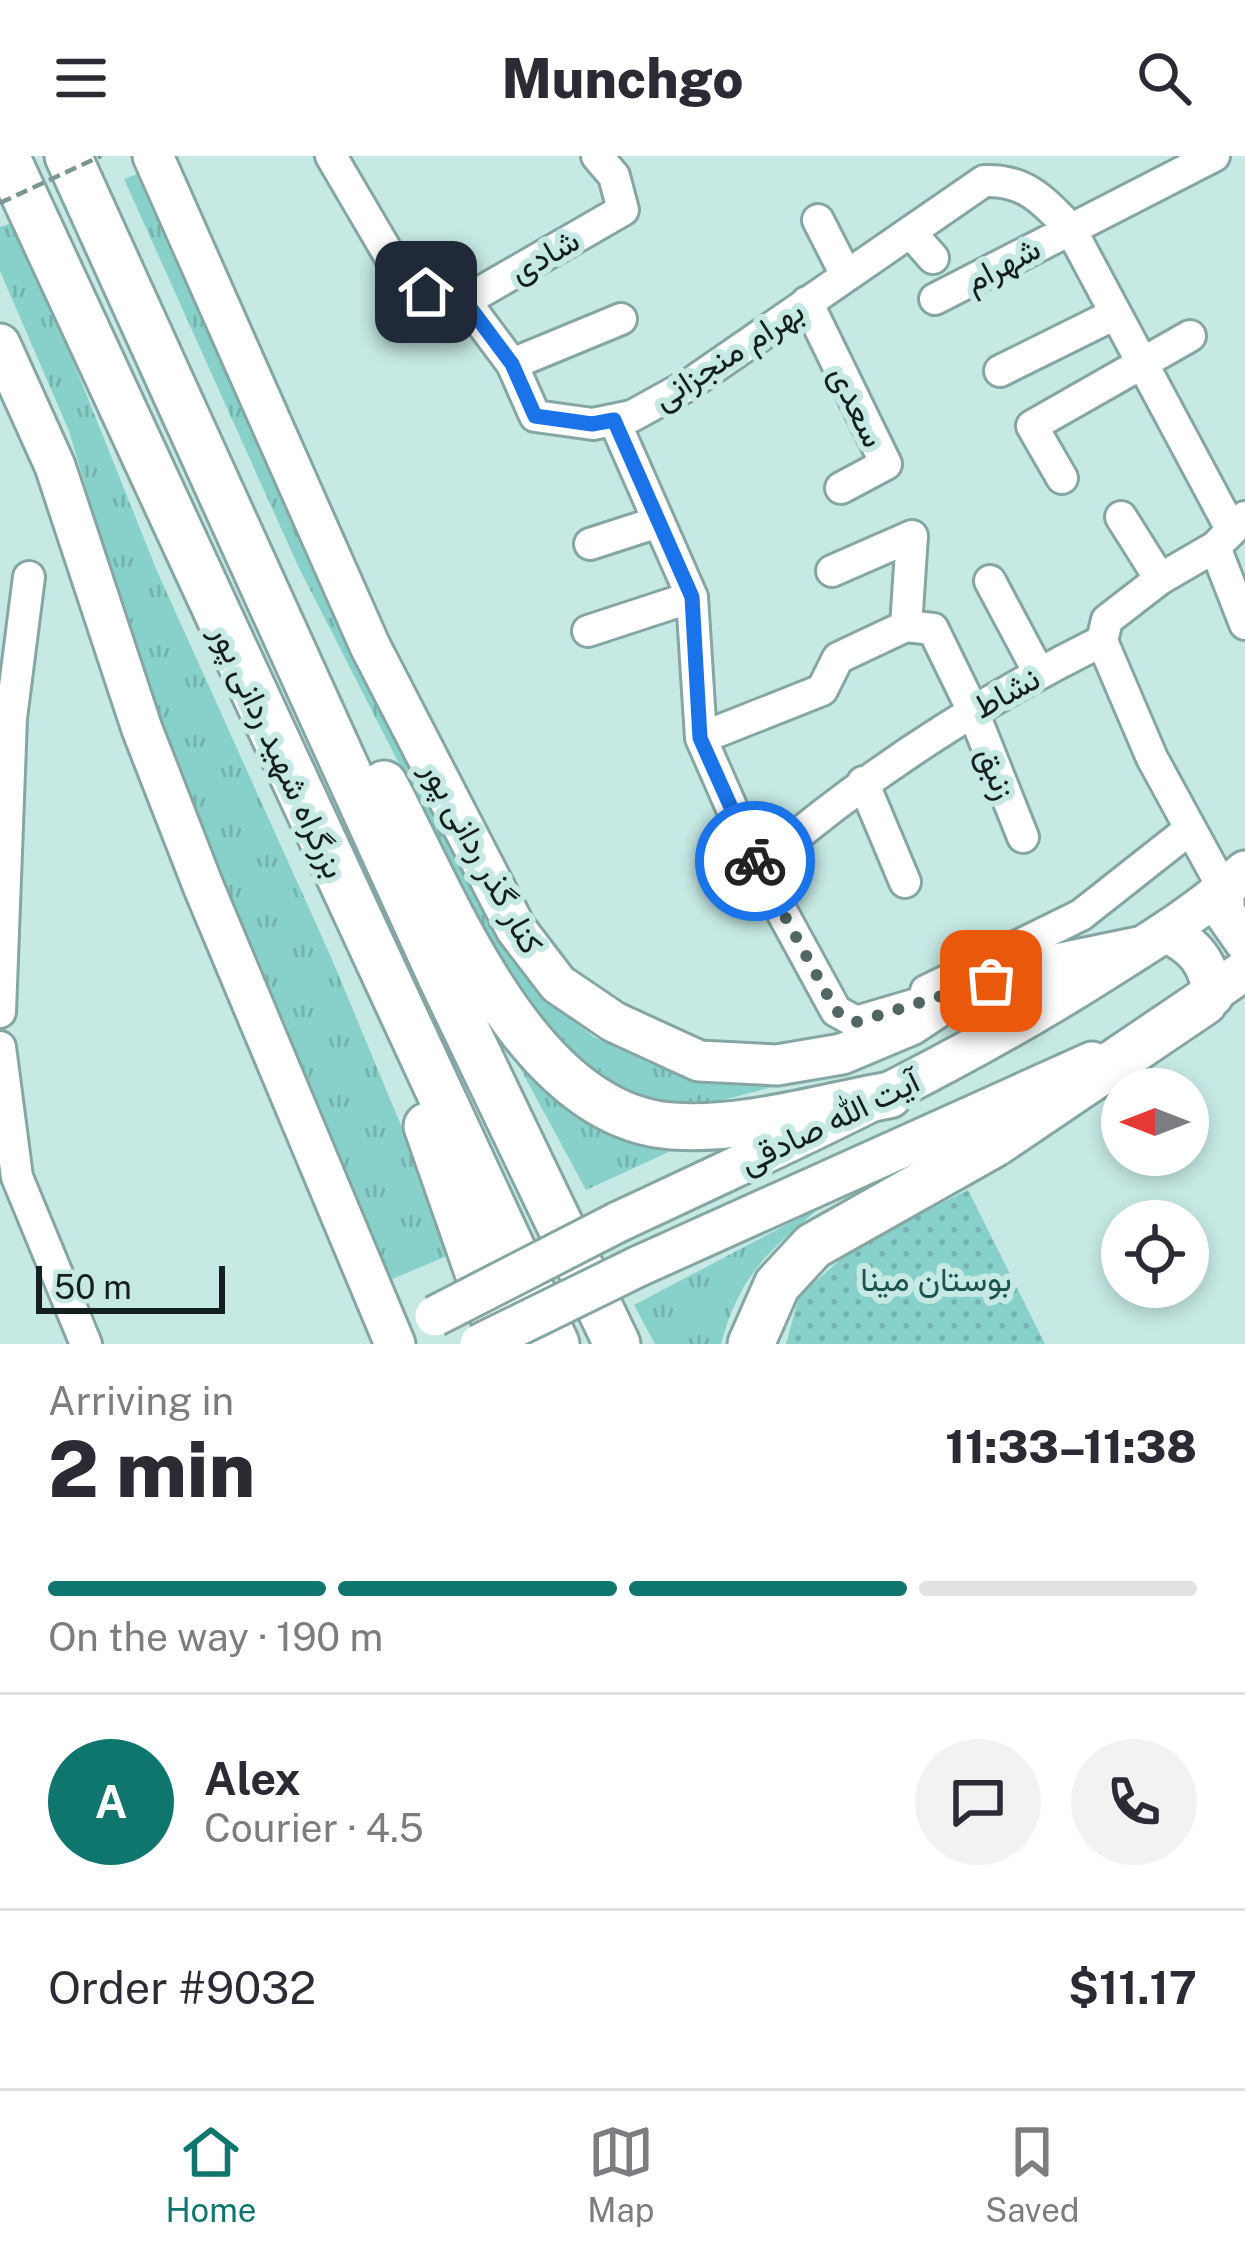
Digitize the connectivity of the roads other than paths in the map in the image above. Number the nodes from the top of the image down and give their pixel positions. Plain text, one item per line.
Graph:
1 (6, 156) edge
2 (68, 156) edge
3 (331, 156) edge
4 (597, 156) edge
5 (1214, 156) edge
6 (156, 157) edge
7 (818, 220) dead end
8 (1070, 228) junction
9 (910, 232) junction
10 (933, 258) dead end
11 (846, 275) junction
12 (935, 299) dead end
13 (465, 301) junction
14 (807, 302) junction
15 (1113, 315) junction
16 (621, 319) dead end
17 (1190, 336) dead end
18 (0, 344) edge
19 (1138, 363) junction
20 (512, 364) junction
21 (1000, 371) dead end
22 (614, 420) junction
23 (207, 460) junction
24 (1061, 478) dead end
25 (841, 488) dead end
26 (1121, 518) dead end
27 (658, 522) junction
28 (1230, 531) edge
29 (590, 544) dead end
30 (832, 571) dead end
31 (29, 578) dead end
32 (1160, 579) junction
33 (990, 581) dead end
34 (692, 597) junction
35 (1245, 624) edge
36 (906, 626) junction
37 (588, 631) dead end
38 (1102, 641) junction
39 (1039, 673) junction
40 (972, 709) junction
41 (700, 738) junction
42 (863, 782) junction
43 (1190, 829) junction
44 (1023, 837) dead end
45 (758, 868) junction
46 (1234, 880) edge
47 (904, 882) dead end
48 (348, 902) junction
49 (1154, 939) junction
50 (1245, 941) edge
51 (1245, 970) edge
52 (964, 990) junction
53 (1208, 999) junction
54 (0, 1012) edge
55 (856, 1022) junction
56 (0, 1047) edge
57 (889, 1095) junction
58 (394, 1341) edge
59 (86, 1344) edge
60 (480, 1344) edge
61 (502, 1344) edge
62 (556, 1344) edge
63 (617, 1344) edge
64 (751, 1344) edge

1 - 48 highway, بزرگراه شهید ردانی پور
2 - 23 highway, بزرگراه شهید ردانی پور
3 - 13 street
4 - 13 street, شادی
5 - 8 street
6 - 52 main road, کنار گذر ردانی پور
7 - 11 street
8 - 9 street, بهرام منجزانی
8 - 12 street, شهرام
8 - 15 street, بهرام منجزانی
9 - 10 street
9 - 11 street, بهرام منجزانی
11 - 14 street, بهرام منجزانی
13 - 20 street, بهرام منجزانی
14 - 22 street, بهرام منجزانی
14 - 25 street, سعدی
15 - 19 street, بهرام منجزانی
15 - 21 street
16 - 20 street
17 - 19 street
18 - 58 main road
19 - 24 street
19 - 28 street, بهرام منجزانی
20 - 22 street, بهرام منجزانی
22 - 27 street
23 - 57 highway
23 - 63 highway, بزرگراه شهید ردانی پور
26 - 32 street
27 - 29 street
27 - 34 street
28 - 32 street, نشاط
28 - 35 street, بهرام منجزانی
30 - 36 street
31 - 54 street
32 - 38 street, نشاط
33 - 39 street
34 - 37 street
34 - 41 street
36 - 40 street, زنبق
36 - 41 street
38 - 39 street, نشاط
38 - 43 street
39 - 40 street, نشاط
40 - 42 street, نشاط
40 - 44 street, زنبق
41 - 45 street
42 - 45 street, نشاط
42 - 47 street
43 - 46 street
43 - 55 street
45 - 55 street
46 - 49 main road, آیت الله صادقی
46 - 50 main road
48 - 61 highway
48 - 62 highway, بزرگراه شهید ردانی پور
49 - 52 main road, کنار گذر ردانی پور
49 - 53 main road
49 - 57 main road, آیت الله صادقی
51 - 53 main road, آیت الله صادقی
52 - 55 street
53 - 60 main road, آیت الله صادقی, bridge
53 - 64 highway
56 - 59 street
57 - 58 main road, آیت الله صادقی, bridge

